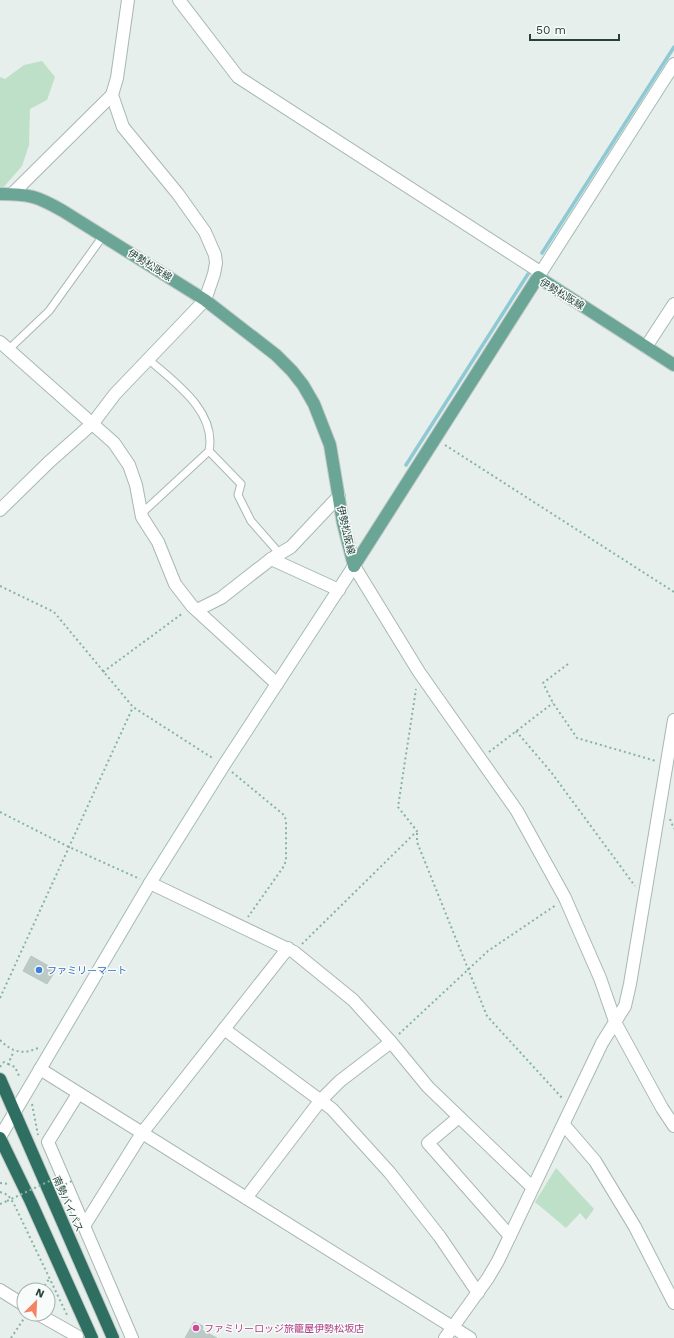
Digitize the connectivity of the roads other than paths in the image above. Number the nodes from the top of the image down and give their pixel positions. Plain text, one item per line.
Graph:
1 (128, 0) edge
2 (179, 0) edge
3 (674, 64) edge
4 (112, 95) junction
5 (12, 193) junction
6 (0, 194) edge
7 (103, 236) junction
8 (538, 277) junction
9 (205, 300) junction
10 (674, 304) edge
11 (4, 346) edge
12 (646, 347) junction
13 (148, 359) junction
14 (674, 365) edge
15 (93, 423) junction
16 (208, 451) junction
17 (339, 496) junction
18 (0, 510) edge
19 (141, 514) junction
20 (276, 557) junction
21 (354, 566) junction
22 (339, 590) junction
23 (194, 608) junction
24 (277, 684) junction
25 (674, 720) edge
26 (150, 883) junction
27 (291, 950) junction
28 (616, 1024) junction
29 (224, 1029) junction
30 (391, 1042) junction
31 (40, 1070) junction
32 (0, 1079) edge
33 (78, 1094) junction
34 (320, 1101) junction
35 (15, 1113) junction
36 (459, 1117) junction
37 (564, 1125) junction
38 (674, 1126) edge
39 (142, 1133) junction
40 (0, 1138) edge
41 (532, 1187) junction
42 (246, 1198) junction
43 (84, 1226) junction
44 (510, 1236) junction
45 (0, 1290) edge
46 (478, 1293) junction
47 (16, 1300) edge
48 (674, 1304) edge
49 (52, 1322) edge
50 (452, 1327) junction
51 (77, 1336) road end
52 (92, 1338) edge
53 (113, 1338) edge
54 (132, 1338) edge
55 (446, 1338) edge
56 (470, 1338) edge

1 - 4 street
2 - 8 street
3 - 8 street
4 - 5 street
4 - 9 street
5 - 6 main road, 伊勢松阪線
5 - 7 main road, 伊勢松阪線
7 - 9 main road, 伊勢松阪線
7 - 11 lane
8 - 12 main road, 伊勢松阪線
8 - 21 main road, 伊勢松阪線
9 - 13 street
9 - 17 main road, 伊勢松阪線
10 - 12 street
11 - 15 street
12 - 14 main road, 伊勢松阪線
13 - 15 street
13 - 16 lane
15 - 18 street
15 - 19 street
16 - 19 lane
16 - 20 lane
17 - 20 street
17 - 21 main road, 伊勢松阪線
19 - 23 street
20 - 22 street
20 - 23 street
21 - 22 street
21 - 28 street
22 - 24 street
23 - 24 street
24 - 26 street
25 - 28 street
26 - 27 street
26 - 31 street
27 - 29 street
27 - 30 street
28 - 37 street
28 - 38 street
29 - 34 street
29 - 39 street
30 - 34 street
30 - 36 street
31 - 33 street
31 - 35 street
32 - 35 highway, 南勢バイパス
33 - 39 street
33 - 43 street
34 - 42 street
34 - 46 street
35 - 40 street
35 - 53 highway, 南勢バイパス
36 - 41 street
36 - 44 street
37 - 41 street
37 - 48 street
39 - 42 street
39 - 43 street
40 - 52 highway
41 - 44 street
42 - 50 street
43 - 54 street
44 - 46 street
45 - 47 street
46 - 50 street
49 - 51 street
50 - 55 street
50 - 56 street

